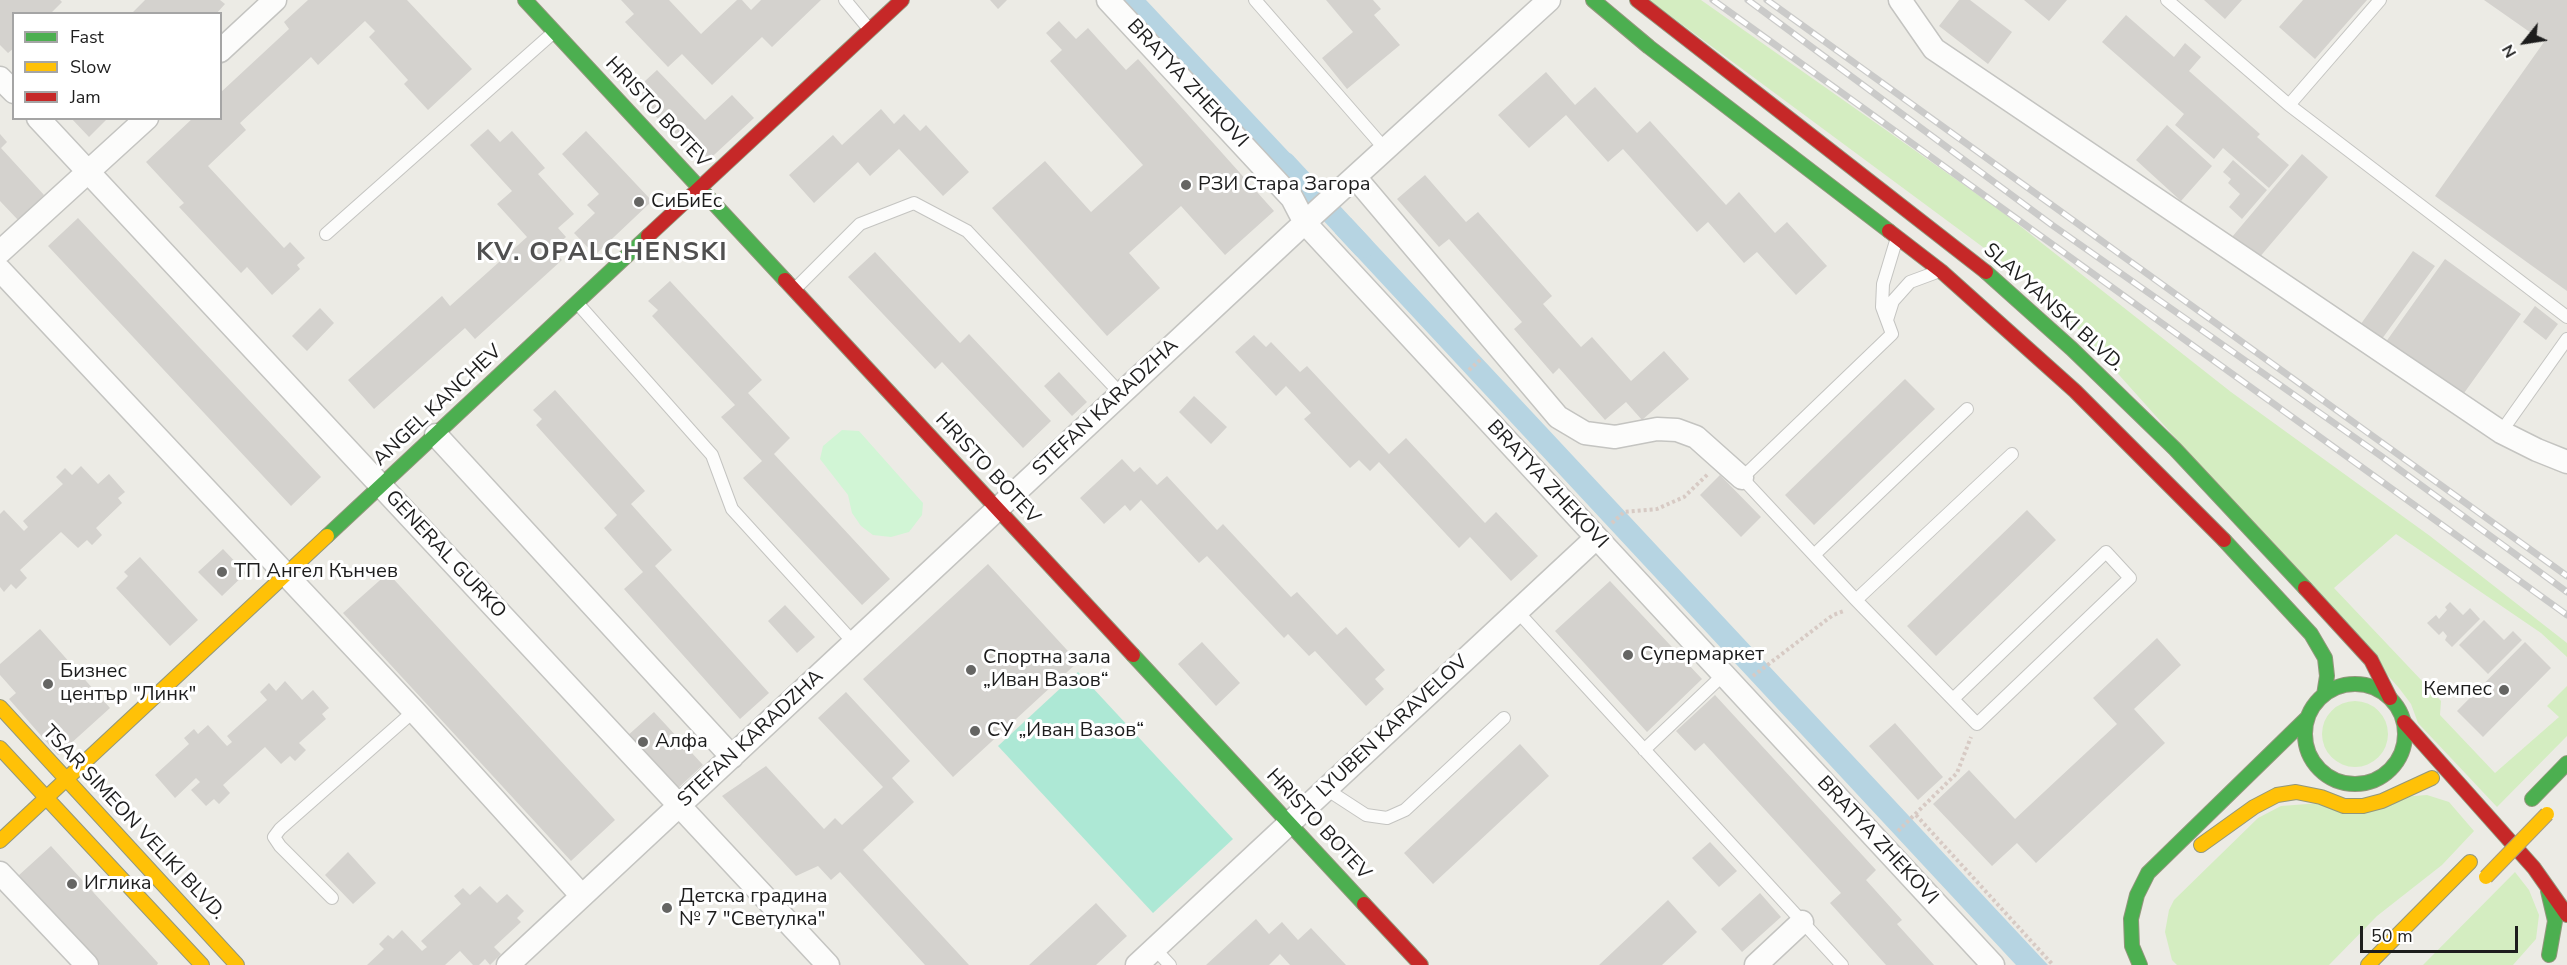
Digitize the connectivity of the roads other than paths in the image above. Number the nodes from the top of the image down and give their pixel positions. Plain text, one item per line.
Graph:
1 (275, 0) edge
2 (525, 0) edge
3 (845, 0) edge
4 (902, 0) edge
5 (1108, 0) edge
6 (1255, 0) edge
7 (1549, 0) edge
8 (1593, 0) edge
9 (1637, 0) edge
10 (1900, 0) edge
11 (2167, 0) edge
12 (2380, 0) edge
13 (870, 30) junction
14 (554, 31) junction
15 (222, 49) edge
16 (0, 78) edge
17 (12, 90) edge
18 (2289, 105) junction
19 (40, 120) edge
20 (145, 120) edge
21 (1385, 149) junction
22 (88, 172) junction
23 (1355, 177) junction
24 (700, 188) junction
25 (1309, 219) junction
26 (326, 234) dead end
27 (1898, 237) junction
28 (0, 252) edge
29 (0, 270) edge
30 (1941, 271) junction
31 (794, 290) junction
32 (577, 303) junction
33 (2567, 317) edge
34 (1887, 320) junction
35 (2567, 339) edge
36 (1121, 394) junction
37 (1967, 409) dead end
38 (2501, 432) junction
39 (436, 435) junction
40 (2012, 454) dead end
41 (2567, 462) edge
42 (1742, 478) junction
43 (381, 486) junction
44 (998, 509) junction
45 (1602, 532) junction
46 (1815, 554) junction
47 (286, 574) junction
48 (1858, 603) junction
49 (1517, 611) junction
50 (854, 643) junction
51 (1723, 675) junction
52 (2324, 695) junction
53 (2390, 698) junction
54 (1953, 699) junction
55 (0, 707) edge
56 (414, 711) junction
57 (2308, 717) junction
58 (1504, 718) dead end
59 (2404, 722) junction
60 (0, 748) edge
61 (1644, 750) junction
62 (732, 757) junction
63 (2567, 763) edge
64 (2307, 773) dead end
65 (2432, 778) junction
66 (67, 779) junction
67 (2335, 780) junction
68 (2377, 780) junction
69 (2256, 788) dead end
70 (1326, 789) junction
71 (2463, 791) junction
72 (47, 798) junction
73 (2560, 800) dead end
74 (2528, 803) dead end
75 (679, 806) junction
76 (1289, 823) junction
77 (2509, 823) dead end
78 (2493, 838) dead end
79 (0, 841) edge
80 (2474, 858) dead end
81 (2178, 862) junction
82 (0, 873) edge
83 (2482, 881) dead end
84 (2545, 884) junction
85 (2155, 891) dead end
86 (582, 897) junction
87 (333, 898) dead end
88 (2567, 915) edge
89 (1802, 922) junction
90 (2563, 951) dead end
91 (1163, 957) edge
92 (1837, 963) edge
93 (87, 965) edge
94 (202, 965) edge
95 (237, 965) edge
96 (508, 965) edge
97 (828, 965) edge
98 (1137, 965) edge
99 (1421, 965) edge
100 (1756, 965) edge
101 (1993, 965) edge
102 (2140, 965) edge
103 (2368, 965) edge

1 - 15 street
2 - 14 main road, HRISTO BOTEV
3 - 13 lane
4 - 13 main road, ANGEL KANCHEV
5 - 25 street, BRATYA ZHEKOVI
6 - 21 lane
7 - 21 street, STEFAN KARADZHA
8 - 27 main road
9 - 53 main road, SLAVYANSKI BLVD.
10 - 38 street
11 - 18 lane
12 - 18 lane
13 - 24 main road, ANGEL KANCHEV
14 - 24 main road, HRISTO BOTEV
14 - 26 lane
16 - 17 street
18 - 33 lane
19 - 22 street, GENERAL GURKO
20 - 22 street
21 - 23 street, STEFAN KARADZHA
22 - 28 street
22 - 43 street, GENERAL GURKO
23 - 25 street, STEFAN KARADZHA
23 - 42 street
24 - 31 main road, HRISTO BOTEV
24 - 32 main road, ANGEL KANCHEV
25 - 36 street, STEFAN KARADZHA
25 - 45 street, BRATYA ZHEKOVI
27 - 30 main road
27 - 34 lane
29 - 47 street
30 - 34 lane
30 - 52 main road
31 - 36 lane
31 - 44 main road, HRISTO BOTEV
32 - 39 main road, ANGEL KANCHEV
32 - 50 lane
34 - 42 lane
35 - 38 lane
36 - 44 street, STEFAN KARADZHA
37 - 46 lane
38 - 41 street
39 - 43 main road, ANGEL KANCHEV
39 - 62 street
40 - 48 lane
42 - 46 lane
43 - 47 main road, ANGEL KANCHEV
43 - 75 street, GENERAL GURKO
44 - 50 street, STEFAN KARADZHA
44 - 76 main road, HRISTO BOTEV
45 - 49 street, LYUBEN KARAVELOV
45 - 51 street, BRATYA ZHEKOVI
46 - 48 lane
47 - 56 street
47 - 66 main road, ANGEL KANCHEV
48 - 54 lane
49 - 61 lane
49 - 70 street, LYUBEN KARAVELOV
50 - 62 street, STEFAN KARADZHA
51 - 61 lane
51 - 101 street, BRATYA ZHEKOVI
52 - 53 main road
52 - 57 main road
53 - 59 main road
54 - 54 lane
55 - 66 main road, TSAR SIMEON VELIKI BLVD.
56 - 86 street
56 - 87 lane
57 - 67 main road
57 - 102 main road
58 - 70 lane
59 - 68 main road
59 - 71 main road
60 - 72 main road
61 - 89 lane
62 - 75 street, STEFAN KARADZHA
63 - 74 main road
64 - 67 main road
65 - 68 main road
65 - 71 main road
65 - 81 main road
66 - 72 main road, ANGEL KANCHEV
66 - 95 main road, TSAR SIMEON VELIKI BLVD.
67 - 68 main road
69 - 81 main road
70 - 76 street, LYUBEN KARAVELOV
71 - 84 main road
72 - 79 main road, ANGEL KANCHEV
72 - 94 main road
73 - 83 main road, bridge
75 - 86 street, STEFAN KARADZHA
75 - 97 street, GENERAL GURKO
76 - 91 street, LYUBEN KARAVELOV
76 - 99 main road, HRISTO BOTEV
77 - 78 main road
80 - 103 main road
81 - 85 main road
82 - 93 street
84 - 88 main road
84 - 90 main road
86 - 96 street, STEFAN KARADZHA
89 - 92 lane
89 - 100 street
91 - 98 street, LYUBEN KARAVELOV

